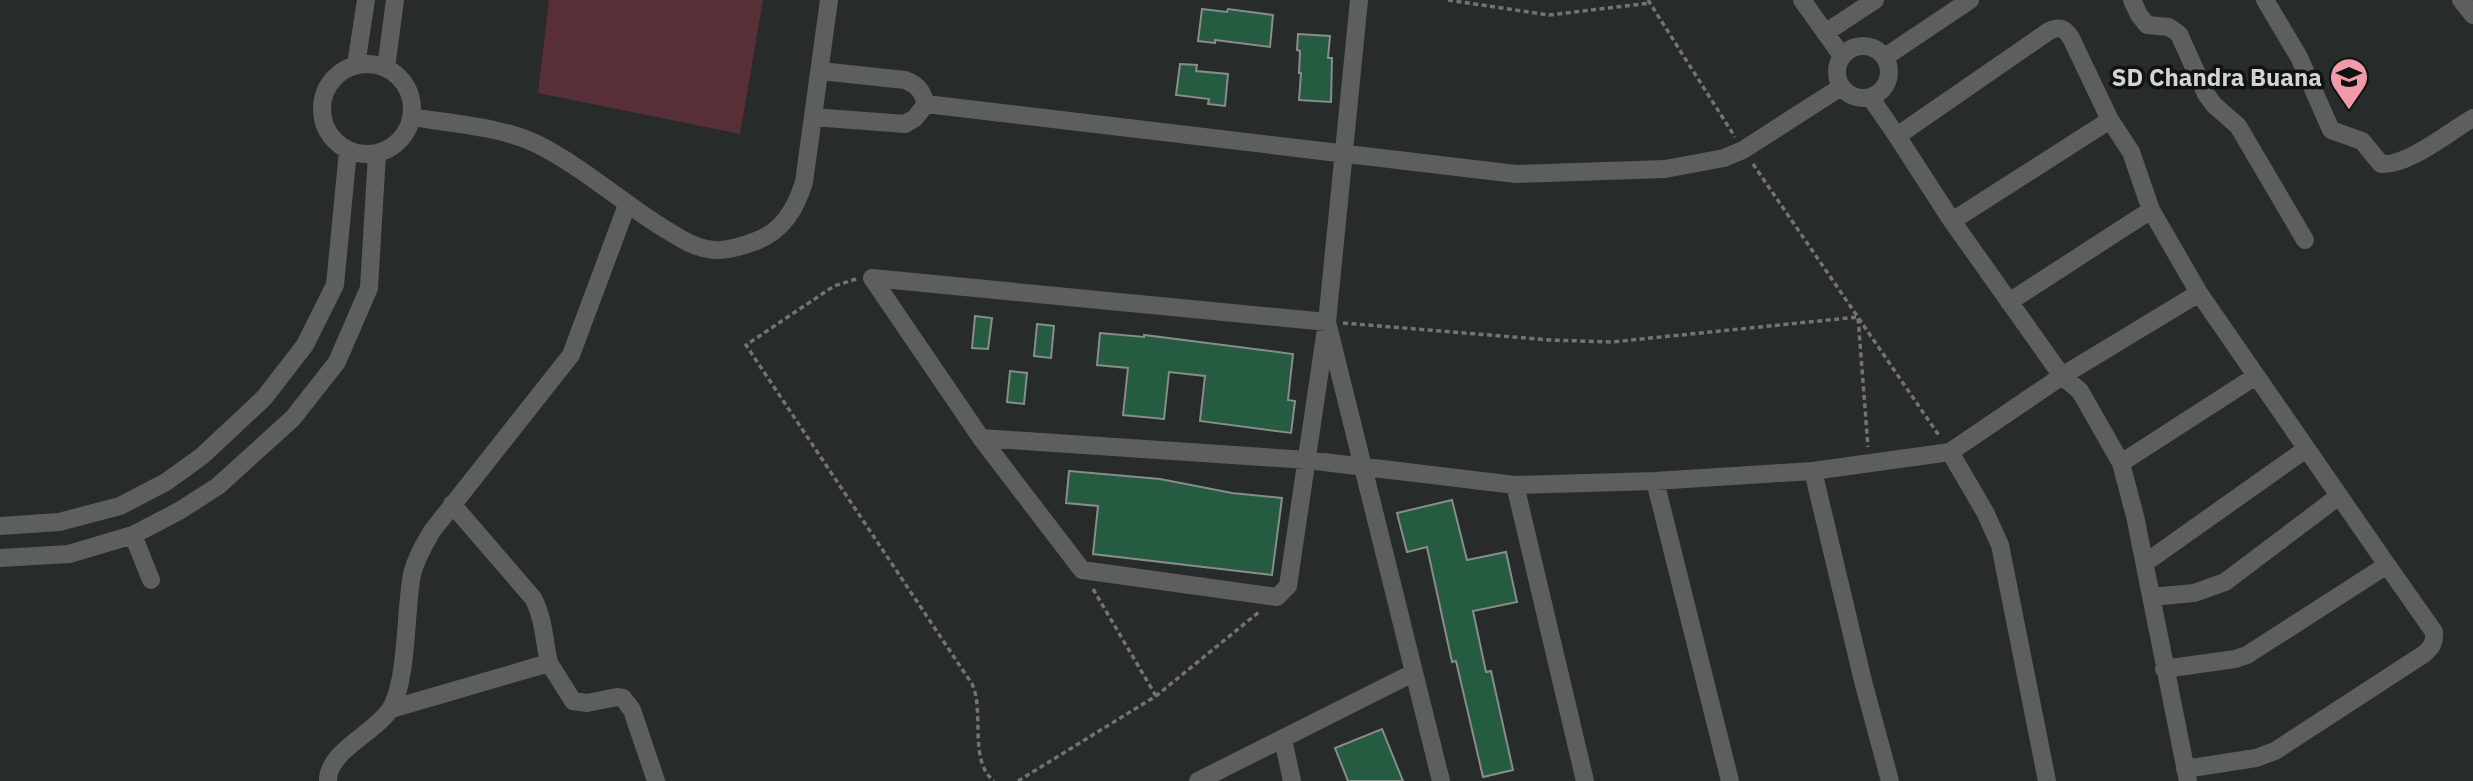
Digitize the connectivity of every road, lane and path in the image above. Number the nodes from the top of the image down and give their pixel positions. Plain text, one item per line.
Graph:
1 (366, 0) edge
2 (395, 0) edge
3 (829, 0) edge
4 (1359, 0) edge
5 (1448, 0) edge
6 (1802, 0) edge
7 (1875, 0) edge
8 (1970, 0) edge
9 (2132, 0) edge
10 (2265, 0) edge
11 (2461, 0) edge
12 (1649, 2) edge
13 (2473, 15) edge
14 (1825, 33) junction
15 (1842, 56) junction
16 (1885, 57) junction
17 (356, 65) junction
18 (386, 68) junction
19 (820, 71) junction
20 (1841, 87) junction
21 (1870, 97) junction
22 (926, 104) junction
23 (412, 117) junction
24 (813, 117) junction
25 (2473, 118) edge
26 (2110, 120) junction
27 (1897, 136) junction
28 (1743, 150) junction
29 (348, 151) junction
30 (377, 154) junction
31 (1345, 154) junction
32 (627, 205) junction
33 (2151, 210) junction
34 (1952, 220) junction
35 (2305, 240) dead end
36 (872, 278) junction
37 (2199, 293) junction
38 (2009, 302) junction
39 (1858, 317) junction
40 (1327, 322) junction
41 (2062, 376) junction
42 (2256, 376) junction
43 (981, 438) junction
44 (2306, 449) junction
45 (1950, 452) junction
46 (1307, 460) junction
47 (1869, 463) junction
48 (2121, 463) junction
49 (1365, 468) junction
50 (1813, 471) junction
51 (1655, 481) junction
52 (1514, 485) junction
53 (2339, 496) junction
54 (453, 504) junction
55 (0, 526) edge
56 (133, 535) junction
57 (0, 558) edge
58 (2145, 563) junction
59 (2387, 565) junction
60 (1082, 570) junction
61 (150, 580) dead end
62 (1277, 597) junction
63 (2151, 597) junction
64 (549, 663) junction
65 (2164, 669) junction
66 (1413, 673) junction
67 (1156, 696) junction
68 (391, 709) junction
69 (1283, 739) junction
70 (2187, 775) edge
71 (328, 781) edge
72 (656, 781) edge
73 (994, 781) edge
74 (1018, 781) edge
75 (1198, 781) edge
76 (1292, 781) edge
77 (1441, 781) edge
78 (1585, 781) edge
79 (1730, 781) edge
80 (1890, 781) edge
81 (2048, 781) edge

1 - 17 street
2 - 18 street
3 - 19 street
4 - 31 street
5 - 12 path
6 - 14 street
7 - 14 street
8 - 16 street
9 - 35 street
10 - 25 street
11 - 13 street
12 - 28 path
14 - 15 street
15 - 16 street
15 - 20 street
16 - 21 street
17 - 18 street
17 - 29 street
18 - 23 street
19 - 22 street
19 - 24 street
20 - 21 street
20 - 28 street
21 - 27 street
22 - 24 street
22 - 31 street
23 - 30 street
23 - 32 street
24 - 32 street
26 - 27 street
26 - 33 street
26 - 34 street
27 - 34 street
28 - 31 street
28 - 39 path
29 - 30 street
29 - 55 street
30 - 56 street
31 - 40 street
32 - 54 street
33 - 37 street
33 - 38 street
34 - 38 street
36 - 40 street
36 - 43 street
36 - 73 path
37 - 41 street
37 - 42 street
38 - 41 street
39 - 40 path
39 - 45 path
39 - 47 path
40 - 46 street
40 - 49 street
41 - 45 street
41 - 48 street
42 - 44 street
42 - 48 street
43 - 46 street
43 - 60 street
44 - 53 street
44 - 58 street
45 - 47 street
45 - 81 street
46 - 49 street
46 - 62 street
47 - 50 street
48 - 58 street
49 - 52 street
49 - 66 street
50 - 51 street
50 - 80 street
51 - 52 street
51 - 79 street
52 - 78 street
53 - 59 street
53 - 63 street
54 - 64 street
54 - 68 street
56 - 57 street
56 - 61 street
58 - 63 street
59 - 65 street
59 - 70 street
60 - 62 street
60 - 67 path
62 - 67 path
63 - 65 street
64 - 68 street
64 - 72 street
65 - 70 street
66 - 69 street
66 - 77 street
67 - 74 path
68 - 71 street
69 - 75 street
69 - 76 street

